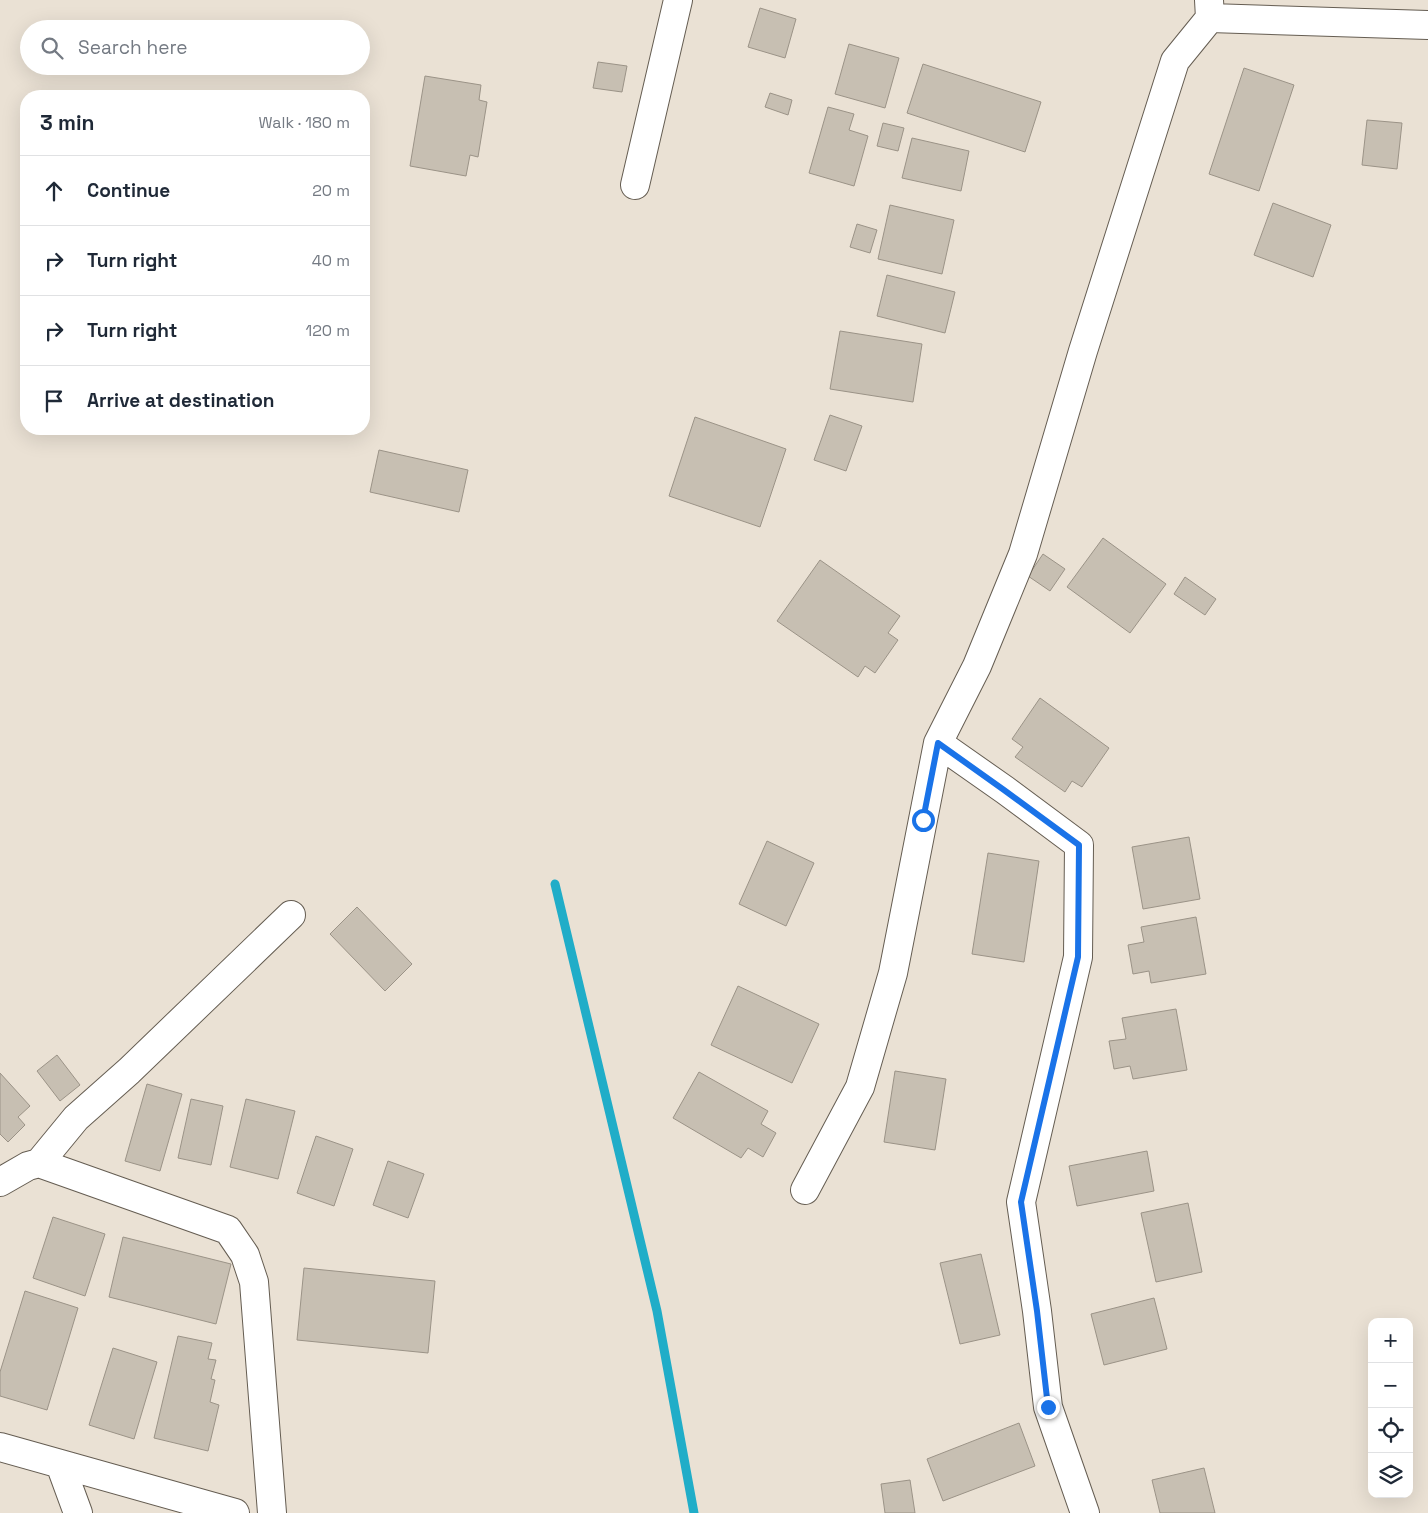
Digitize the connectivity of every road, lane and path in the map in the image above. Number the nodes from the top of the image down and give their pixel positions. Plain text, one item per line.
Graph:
1 (678, 0) edge
2 (1209, 9) edge
3 (1428, 24) edge
4 (635, 185) dead end
5 (938, 743) junction
6 (291, 915) dead end
7 (39, 1163) junction
8 (0, 1182) edge
9 (805, 1190) dead end
10 (0, 1447) edge
11 (60, 1464) junction
12 (78, 1513) edge
13 (235, 1513) edge
14 (272, 1513) edge
15 (1085, 1513) edge

1 - 4 street
2 - 3 street
2 - 5 street
5 - 9 street
5 - 15 street
6 - 7 street
7 - 8 street
7 - 14 street
10 - 11 street
11 - 12 street
11 - 13 street

